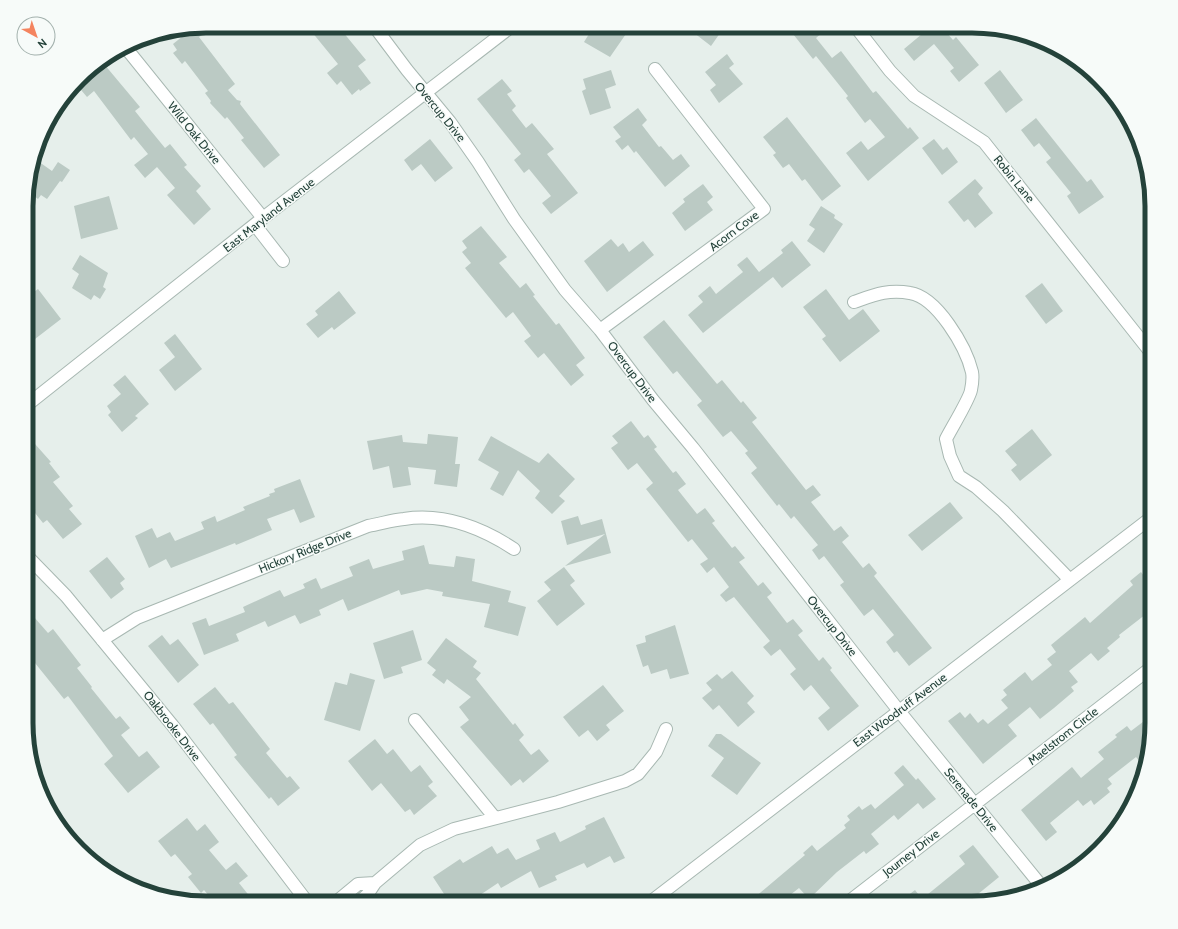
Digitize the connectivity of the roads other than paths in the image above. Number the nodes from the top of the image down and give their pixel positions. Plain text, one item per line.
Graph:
1 (379, 33) edge
2 (503, 33) edge
3 (860, 33) edge
4 (128, 51) edge
5 (655, 69) dead end
6 (426, 93) junction
7 (259, 221) junction
8 (283, 261) dead end
9 (854, 302) dead end
10 (600, 330) junction
11 (1145, 345) edge
12 (33, 400) edge
13 (1145, 522) edge
14 (514, 549) dead end
15 (33, 562) edge
16 (1070, 580) junction
17 (102, 640) junction
18 (1145, 672) edge
19 (899, 711) junction
20 (415, 720) dead end
21 (666, 730) dead end
22 (974, 804) junction
23 (495, 818) junction
24 (375, 883) junction
25 (1039, 883) edge
26 (352, 889) junction
27 (303, 896) edge
28 (344, 896) edge
29 (356, 896) edge
30 (366, 896) edge
31 (658, 896) edge
32 (856, 896) edge

1 - 6 street, Overcup Drive
2 - 6 street, East Maryland Avenue
3 - 11 street, Robin Lane
4 - 7 street, Wild Oak Drive
5 - 10 street, Acorn Cove
6 - 7 street, East Maryland Avenue
6 - 10 street, Overcup Drive
7 - 8 street, Wild Oak Drive
7 - 12 street, East Maryland Avenue
9 - 16 street
10 - 19 street, Overcup Drive
13 - 16 street, East Woodruff Avenue
14 - 17 street, Hickory Ridge Drive
15 - 17 street, Oakbrooke Drive
16 - 19 street, East Woodruff Avenue
17 - 27 street, Oakbrooke Drive
18 - 22 street, Maelstrom Circle
19 - 22 street, Serenade Drive
19 - 31 street, East Woodruff Avenue
20 - 23 street
21 - 23 street
22 - 25 street, Serenade Drive
22 - 32 street, Journey Drive
23 - 24 street
24 - 26 street
24 - 30 street
26 - 28 street
26 - 29 street

